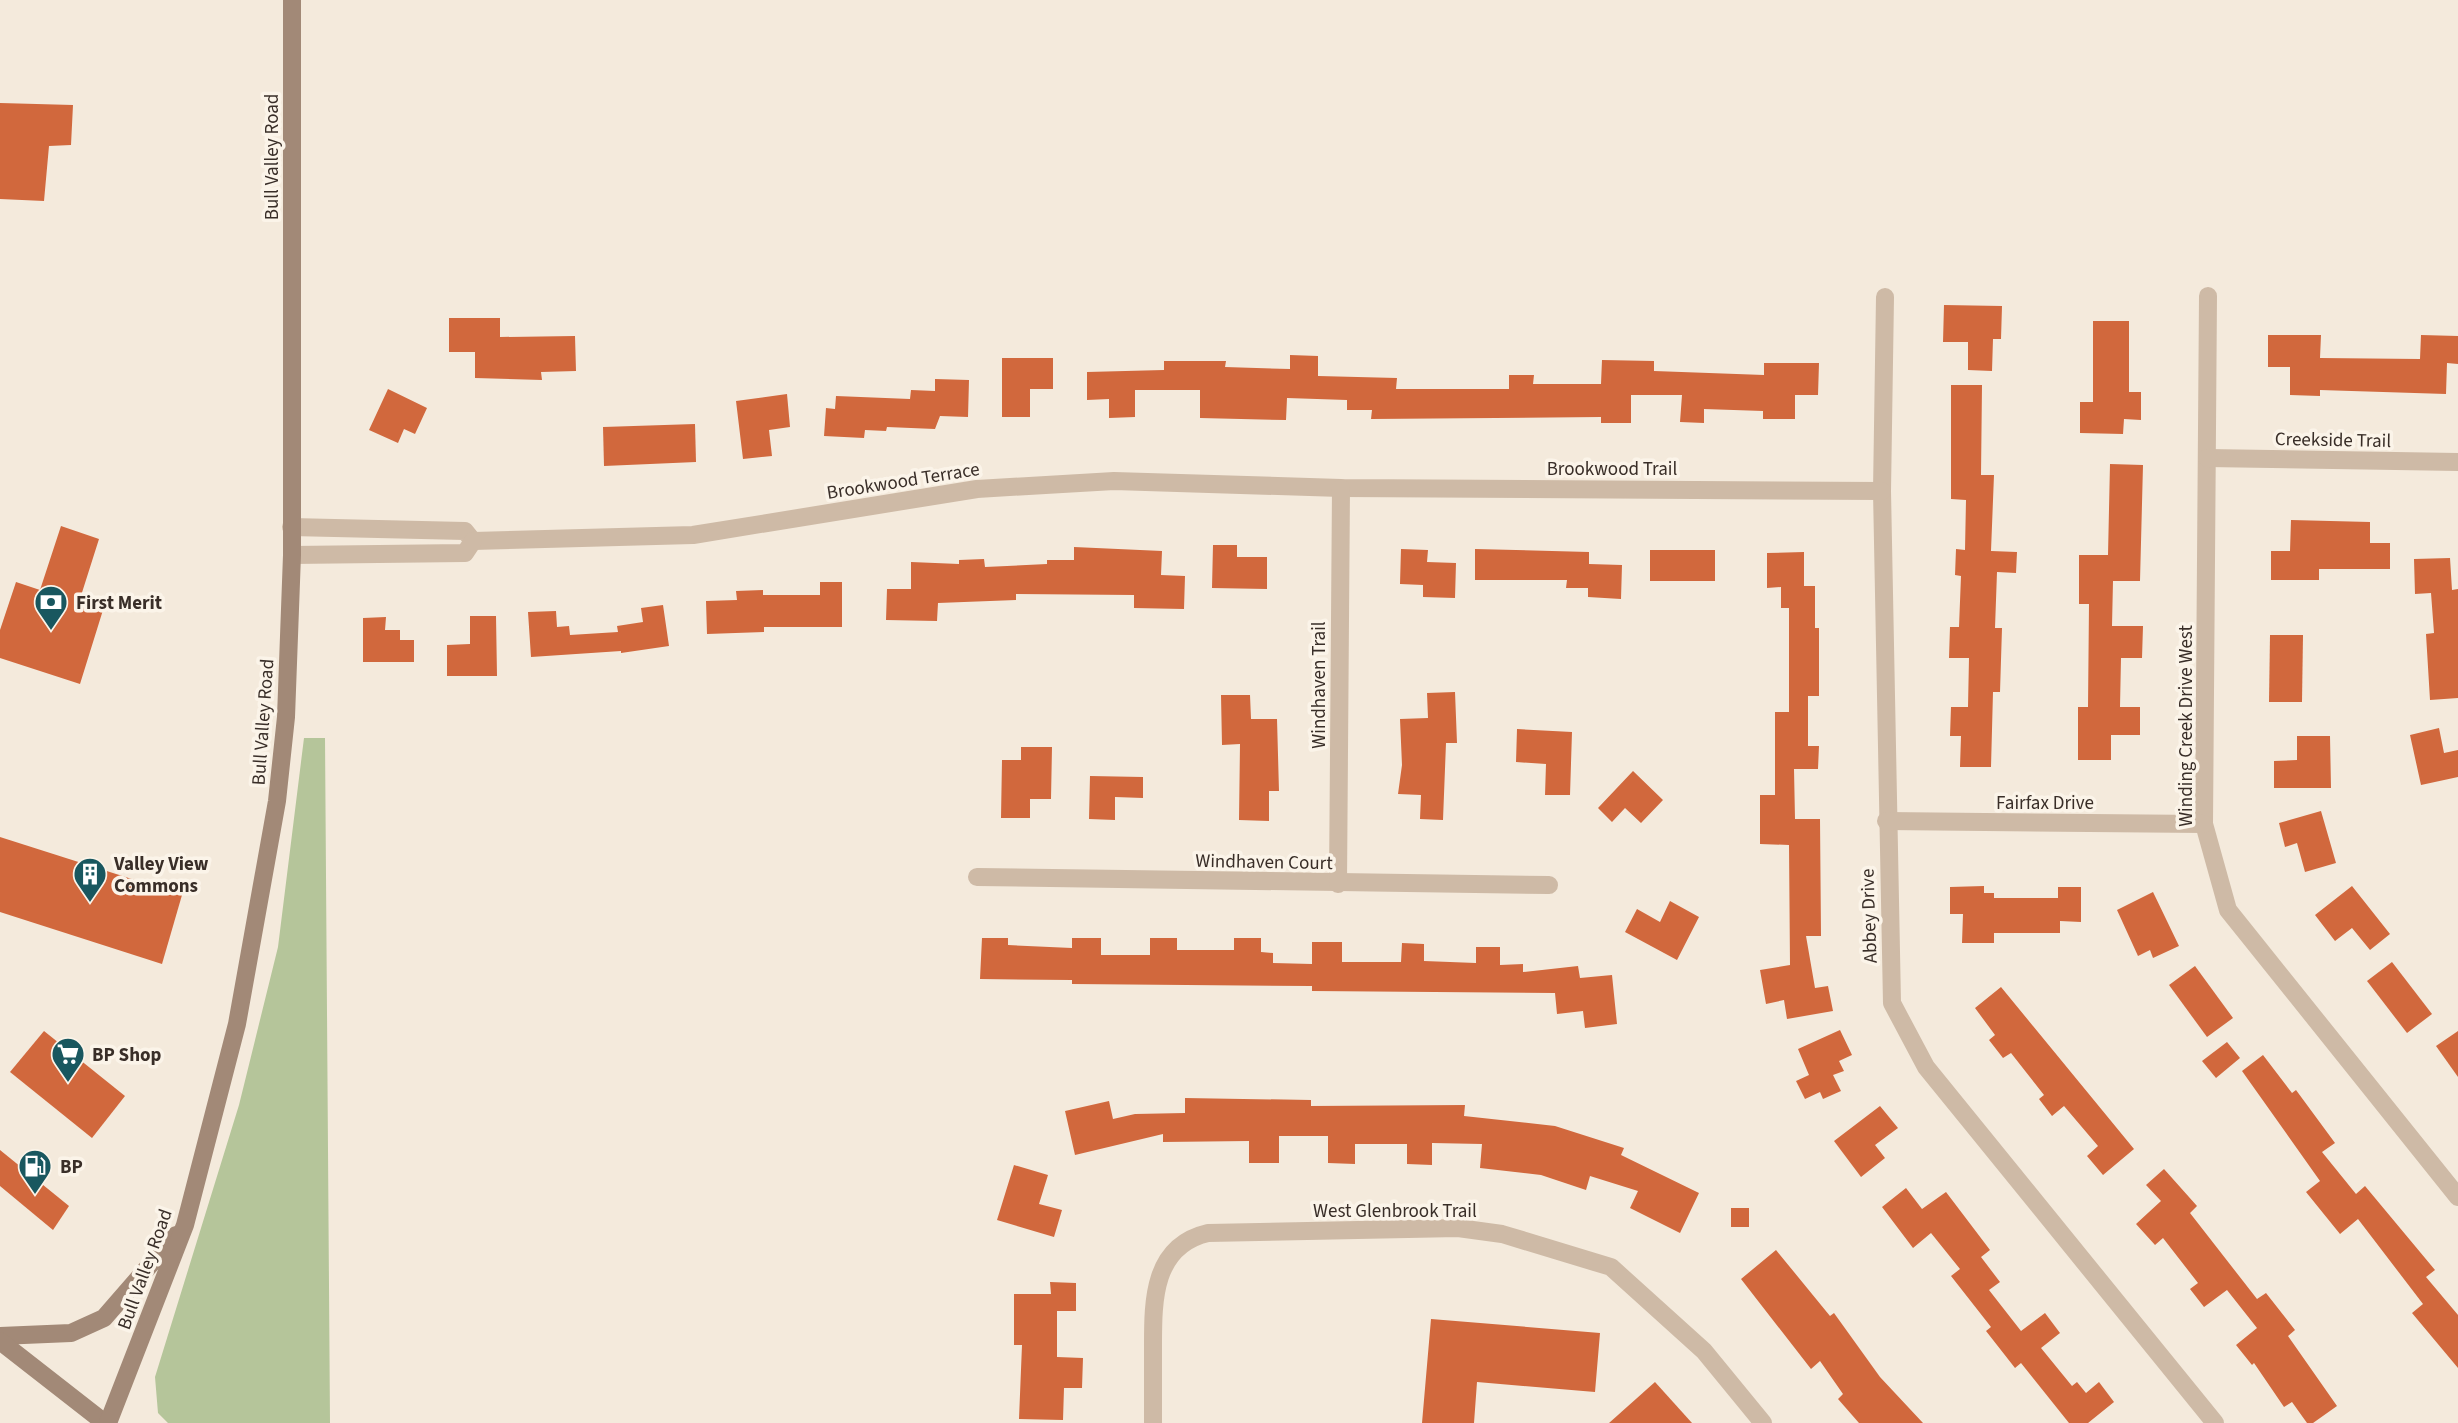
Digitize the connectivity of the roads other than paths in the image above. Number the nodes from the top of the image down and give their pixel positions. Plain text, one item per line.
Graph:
1 (292, 0) edge
2 (2208, 296) dead end
3 (1885, 298) dead end
4 (2207, 458) junction
5 (2458, 462) edge
6 (1341, 488) junction
7 (1882, 491) junction
8 (291, 527) junction
9 (473, 541) junction
10 (292, 555) junction
11 (1886, 821) junction
12 (2204, 824) junction
13 (977, 877) dead end
14 (1338, 884) junction
15 (1549, 885) dead end
16 (2458, 1197) edge
17 (185, 1225) junction
18 (0, 1338) edge
19 (107, 1423) edge
20 (1153, 1423) edge
21 (1763, 1423) edge
22 (2214, 1423) edge

1 - 8 street, Bull Valley Road
2 - 4 street, Winding Creek Drive West
3 - 7 street, Abbey Drive
4 - 5 street, Creekside Trail
4 - 12 street, Winding Creek Drive West
6 - 7 street, Brookwood Trail
6 - 9 street, Brookwood Terrace
6 - 14 street, Windhaven Trail
7 - 11 street, Abbey Drive
8 - 9 street, Brookwood Terrace
8 - 10 street, Bull Valley Road
9 - 10 street, Brookwood Terrace
10 - 17 street, Bull Valley Road
11 - 12 street, Fairfax Drive
11 - 22 street, Abbey Drive
12 - 16 street, Winding Creek Drive West
13 - 14 street, Windhaven Court
14 - 15 street, Windhaven Court
17 - 18 street
17 - 19 street, Bull Valley Road
18 - 19 street
20 - 21 street, West Glenbrook Trail

